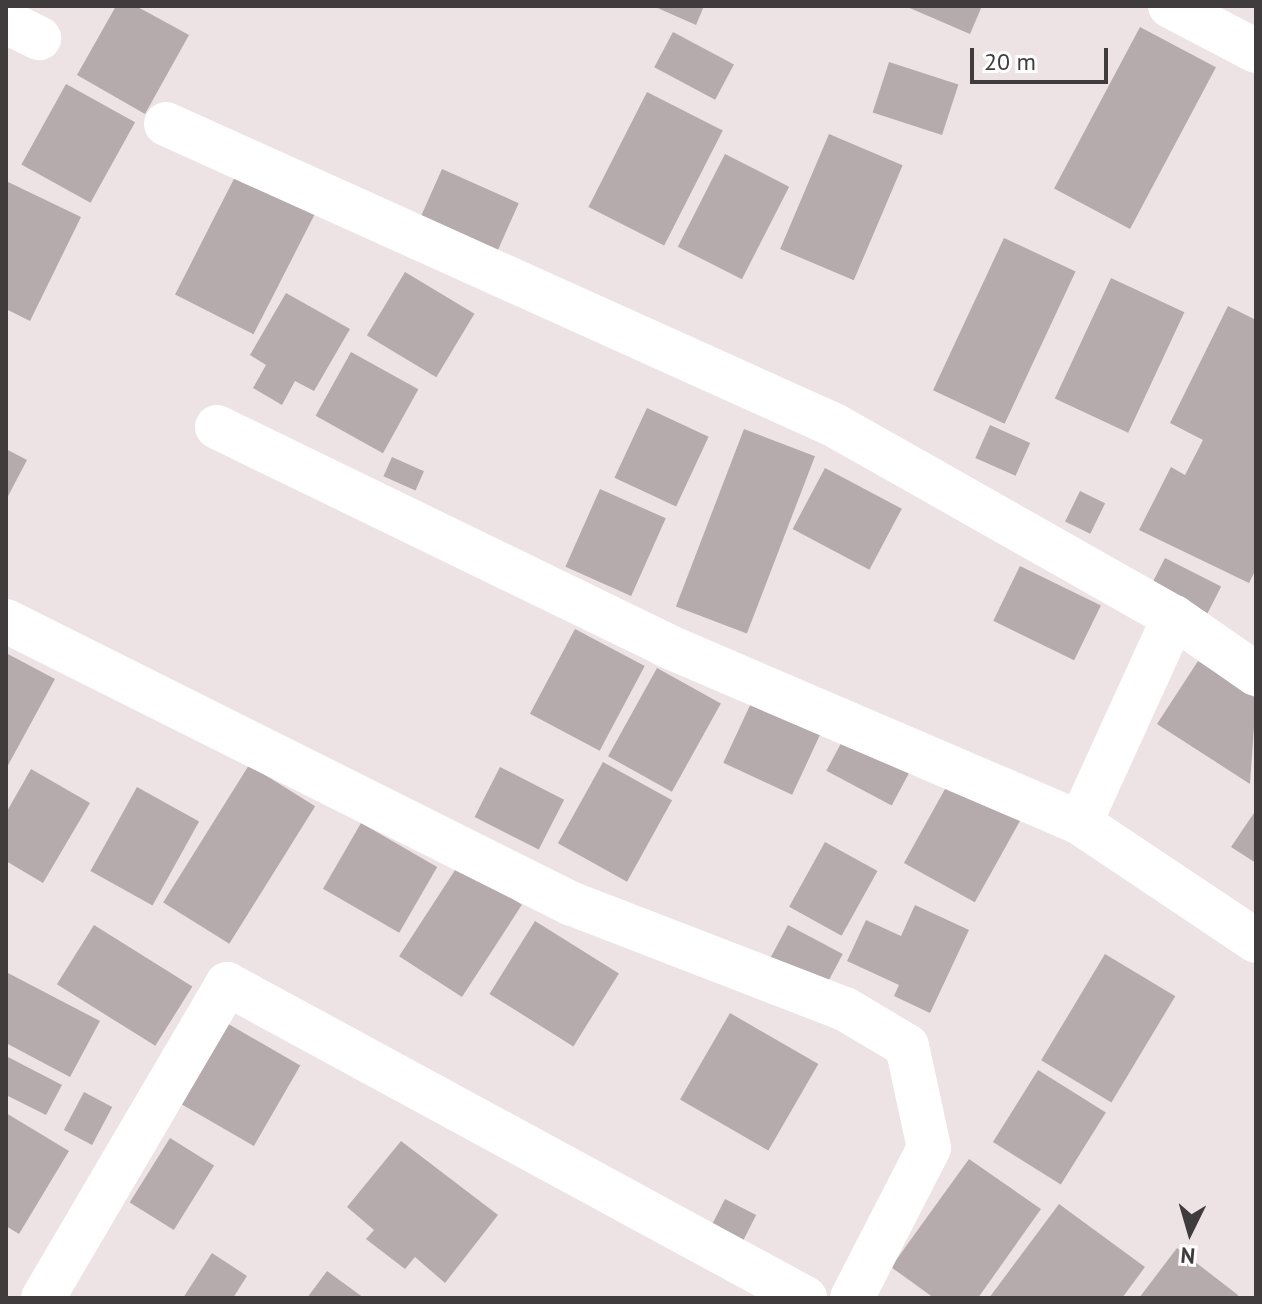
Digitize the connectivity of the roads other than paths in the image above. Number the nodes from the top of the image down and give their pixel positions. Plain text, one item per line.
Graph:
1 (1170, 6) edge
2 (1256, 51) edge
3 (166, 124) dead end
4 (217, 427) dead end
5 (1174, 617) junction
6 (6, 621) edge
7 (1256, 674) edge
8 (1080, 823) junction
9 (1256, 941) edge
10 (43, 1298) edge
11 (805, 1298) edge
12 (852, 1298) edge

1 - 2 street
3 - 5 street
4 - 8 street
5 - 7 street
5 - 8 street
6 - 12 street
8 - 9 street
10 - 11 street

